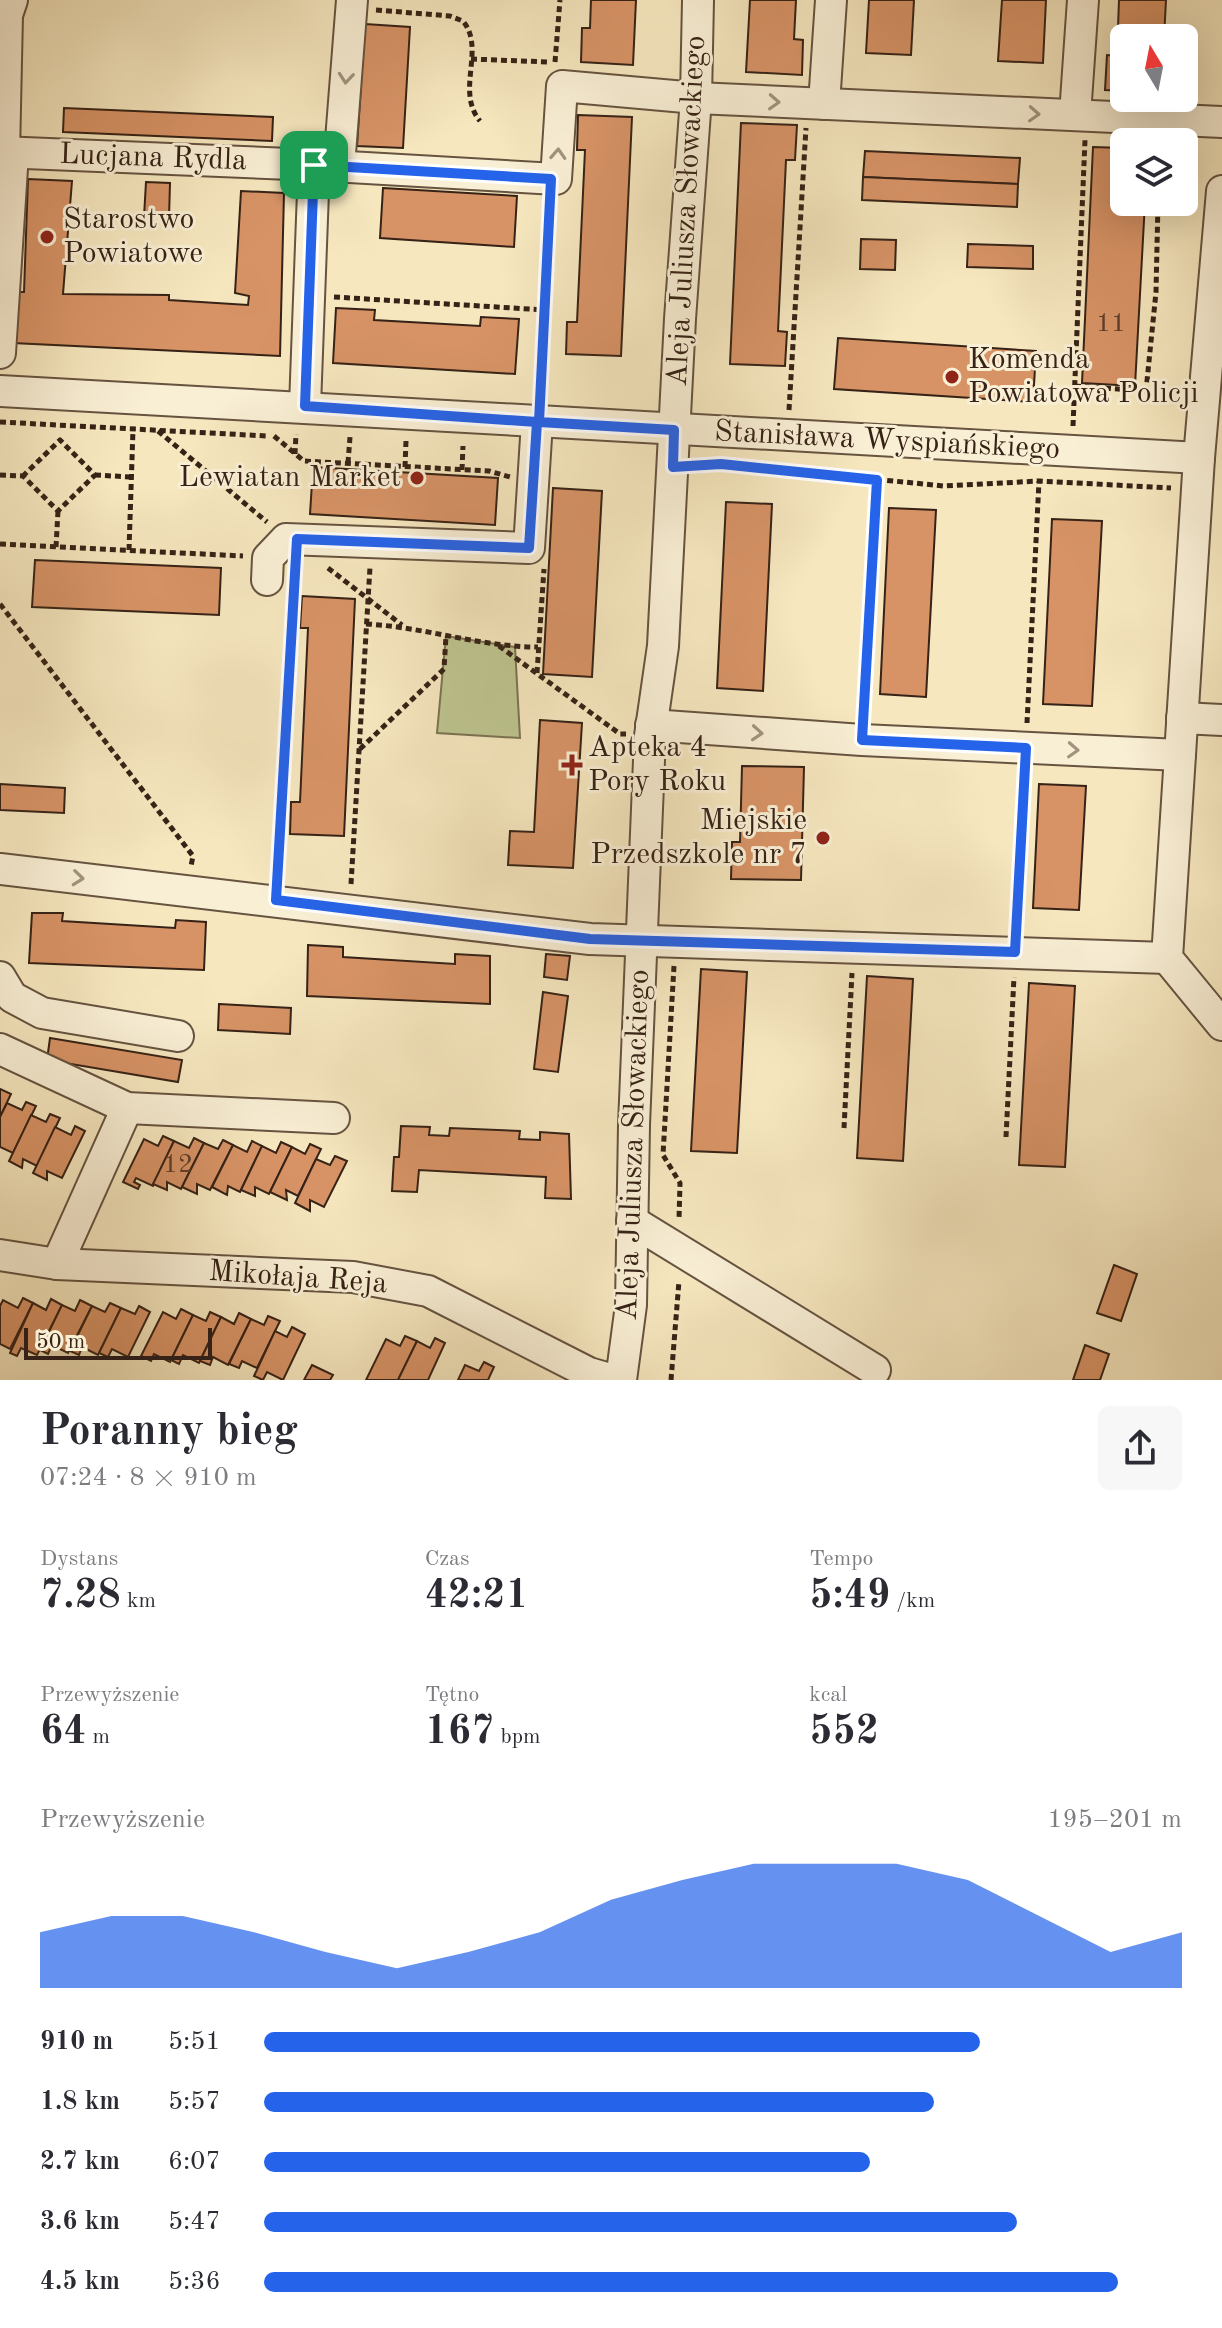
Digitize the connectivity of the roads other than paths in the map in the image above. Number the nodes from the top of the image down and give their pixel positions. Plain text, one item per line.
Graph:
1 (12, 0) edge
2 (698, 0) edge
3 (831, 0) edge
4 (1083, 0) edge
5 (352, 4) edge
6 (696, 98) junction
7 (816, 104) junction
8 (1080, 116) junction
9 (1222, 122) edge
10 (6, 153) edge
11 (326, 165) junction
12 (1222, 191) edge
13 (0, 353) edge
14 (0, 391) edge
15 (300, 420) junction
16 (538, 422) junction
17 (674, 430) junction
18 (1199, 458) junction
19 (283, 552) road end
20 (1182, 718) junction
21 (1222, 720) edge
22 (651, 731) junction
23 (1180, 755) junction
24 (0, 869) edge
25 (642, 941) junction
26 (1167, 958) junction
27 (0, 977) edge
28 (1222, 1025) edge
29 (178, 1036) dead end
30 (0, 1049) edge
31 (127, 1108) junction
32 (334, 1118) dead end
33 (632, 1221) junction
34 (0, 1255) edge
35 (57, 1264) junction
36 (875, 1370) dead end
37 (613, 1380) edge
38 (621, 1380) edge

1 - 10 street
2 - 6 street, Aleja Juliusza Słowackiego
3 - 7 street
4 - 8 street
5 -> 11 street
6 -> 7 street
11 -> 6 street, Lucjana Rydla
6 - 17 street, Aleja Juliusza Słowackiego
7 -> 8 street
8 - 9 street
10 - 11 street, Lucjana Rydla
10 - 13 street
11 - 15 street
12 - 18 street
14 - 15 street, Stanisława Wyspiańskiego
15 - 16 street, Stanisława Wyspiańskiego
16 - 17 street, Stanisława Wyspiańskiego
16 - 19 street
17 - 18 street, Stanisława Wyspiańskiego
17 - 22 street, Aleja Juliusza Słowackiego
18 - 20 street
20 - 21 street
20 - 23 street
22 -> 23 street
22 - 25 street, Aleja Juliusza Słowackiego
23 - 26 street
24 -> 25 street
25 - 26 street
25 - 33 street, Aleja Juliusza Słowackiego
26 - 28 street
27 - 29 street
30 - 31 street
31 - 32 street
31 - 35 street
33 - 36 street
33 - 38 street, Aleja Juliusza Słowackiego
34 - 35 street, Mikołaja Reja
35 - 37 street, Mikołaja Reja

